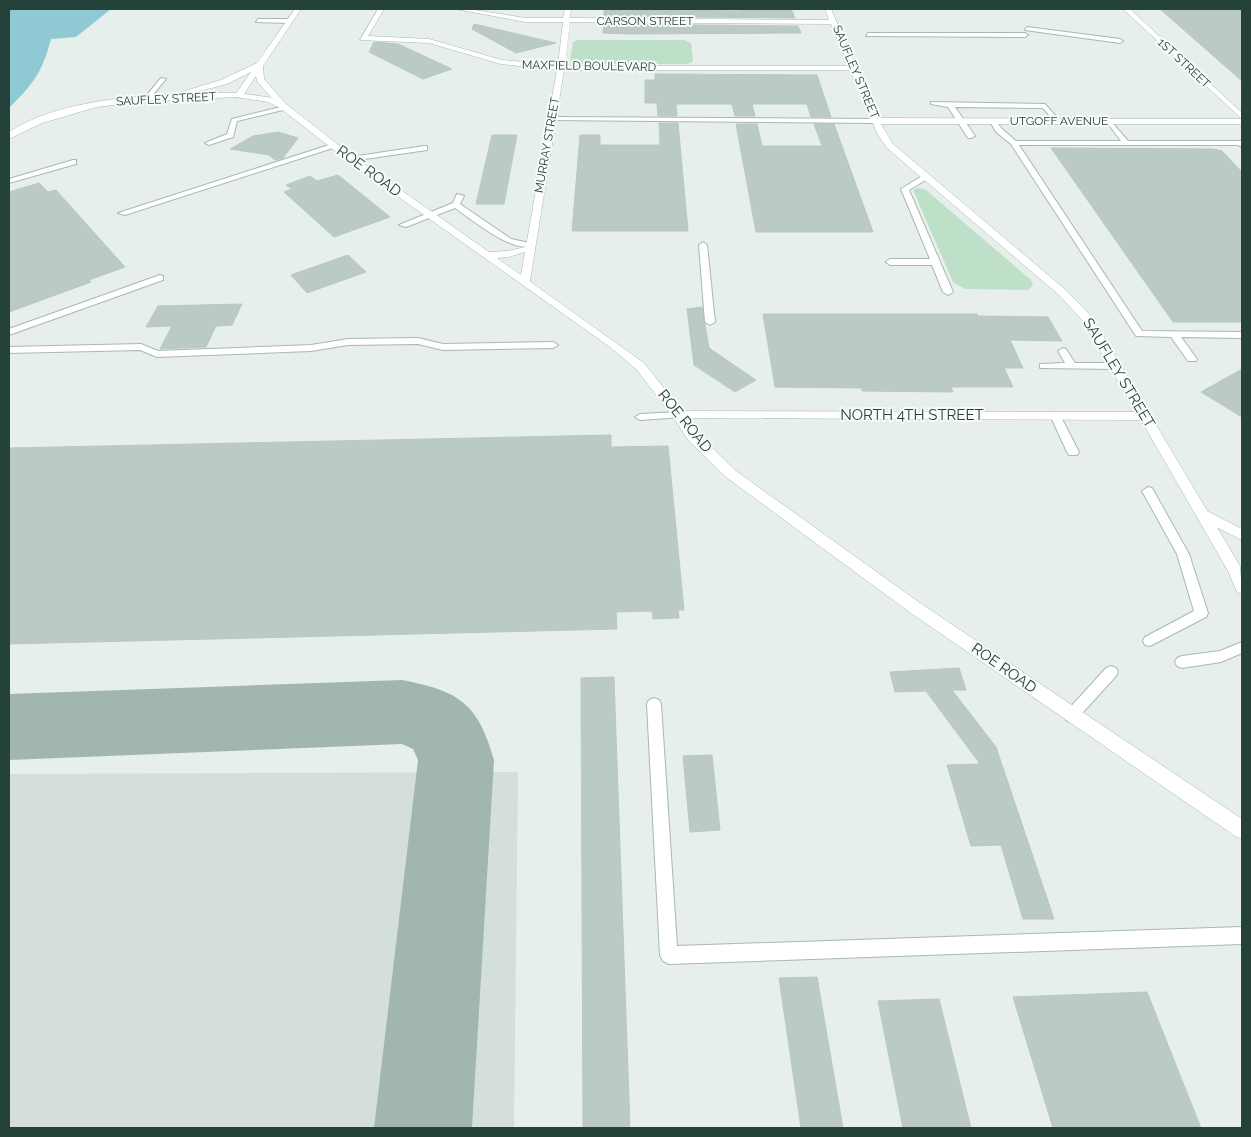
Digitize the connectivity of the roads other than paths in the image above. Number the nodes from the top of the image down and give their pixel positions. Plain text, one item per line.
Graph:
1 (298, 9) edge
2 (380, 9) edge
3 (458, 9) edge
4 (568, 9) edge
5 (828, 9) edge
6 (1126, 9) edge
7 (288, 20) junction
8 (258, 21) dead end
9 (567, 21) junction
10 (834, 22) junction
11 (868, 35) dead end
12 (1120, 42) dead end
13 (259, 65) junction
14 (561, 68) junction
15 (853, 68) junction
16 (163, 79) dead end
17 (239, 95) junction
18 (169, 96) junction
19 (148, 97) junction
20 (933, 103) dead end
21 (950, 105) junction
22 (284, 107) junction
23 (1242, 117) edge
24 (552, 119) junction
25 (877, 121) junction
26 (962, 121) junction
27 (993, 121) junction
28 (1058, 121) junction
29 (1109, 121) junction
30 (1242, 122) edge
31 (9, 136) edge
32 (971, 136) dead end
33 (209, 143) dead end
34 (1014, 143) junction
35 (1126, 143) junction
36 (1242, 145) edge
37 (335, 146) junction
38 (424, 148) dead end
39 (351, 159) junction
40 (73, 162) dead end
41 (925, 178) junction
42 (9, 181) edge
43 (460, 196) dead end
44 (456, 205) junction
45 (122, 213) dead end
46 (429, 214) junction
47 (403, 225) dead end
48 (703, 245) dead end
49 (530, 246) junction
50 (488, 255) junction
51 (890, 262) dead end
52 (934, 262) junction
53 (160, 278) dead end
54 (525, 281) junction
55 (948, 292) dead end
56 (710, 322) dead end
57 (9, 332) edge
58 (1242, 335) edge
59 (1175, 336) junction
60 (554, 345) dead end
61 (9, 350) edge
62 (1063, 351) dead end
63 (1192, 359) dead end
64 (1044, 366) dead end
65 (1072, 366) junction
66 (1116, 366) junction
67 (679, 415) junction
68 (1055, 416) junction
69 (1145, 416) junction
70 (640, 417) dead end
71 (1073, 452) dead end
72 (1148, 491) dead end
73 (1202, 514) junction
74 (1242, 535) edge
75 (1242, 588) edge
76 (1150, 641) dead end
77 (1242, 647) edge
78 (1182, 662) dead end
79 (1111, 672) dead end
80 (654, 704) dead end
81 (1071, 716) junction
82 (1242, 830) edge
83 (1242, 936) edge

1 - 7 street
2 - 14 street, MAXFIELD BOULEVARD
3 - 9 street, CARSON STREET
4 - 9 street, MURRAY STREET
5 - 10 street, SAUFLEY STREET
6 - 23 street, 1ST STREET
7 - 8 lane
7 - 13 street
9 - 10 street, CARSON STREET
9 - 14 street, MURRAY STREET
10 - 15 street, SAUFLEY STREET
11 - 12 lane
13 - 17 street
13 - 18 street
13 - 22 street
14 - 15 street, MAXFIELD BOULEVARD
14 - 24 street, MURRAY STREET
15 - 25 street, SAUFLEY STREET
16 - 19 lane
17 - 18 street, SAUFLEY STREET
17 - 22 street, ROE ROAD
18 - 19 street, SAUFLEY STREET
19 - 31 street, SAUFLEY STREET
20 - 21 lane
21 - 26 lane
21 - 28 lane
22 - 33 lane
22 - 37 street, ROE ROAD
24 - 25 lane
24 - 49 street, MURRAY STREET
25 - 26 street, UTGOFF AVENUE
25 - 41 street, SAUFLEY STREET
26 - 27 street, UTGOFF AVENUE
26 - 32 lane
27 - 28 street, UTGOFF AVENUE
27 - 34 lane
28 - 29 street, UTGOFF AVENUE
29 - 30 street, UTGOFF AVENUE
29 - 35 lane
34 - 35 lane
34 - 59 lane
35 - 36 lane
37 - 39 street, ROE ROAD
37 - 45 lane
38 - 39 lane
39 - 46 street, ROE ROAD
40 - 42 lane
41 - 52 lane
41 - 66 street, SAUFLEY STREET
43 - 44 lane
44 - 46 lane
44 - 49 lane
46 - 47 lane
46 - 50 street, ROE ROAD
48 - 56 lane
49 - 50 street
49 - 54 street, MURRAY STREET
50 - 54 street, ROE ROAD
51 - 52 lane
52 - 55 lane
53 - 57 lane
54 - 67 street, ROE ROAD
58 - 59 lane
59 - 63 lane
60 - 61 lane
62 - 65 lane
64 - 65 lane
65 - 66 lane
66 - 69 street, SAUFLEY STREET
67 - 68 street, NORTH 4TH STREET
67 - 70 lane
67 - 81 street, ROE ROAD
68 - 69 street, NORTH 4TH STREET
68 - 71 lane
69 - 73 street, SAUFLEY STREET
72 - 76 lane
73 - 74 street
73 - 75 street, SAUFLEY STREET
77 - 78 lane
79 - 81 lane
80 - 83 lane
81 - 82 street, ROE ROAD

